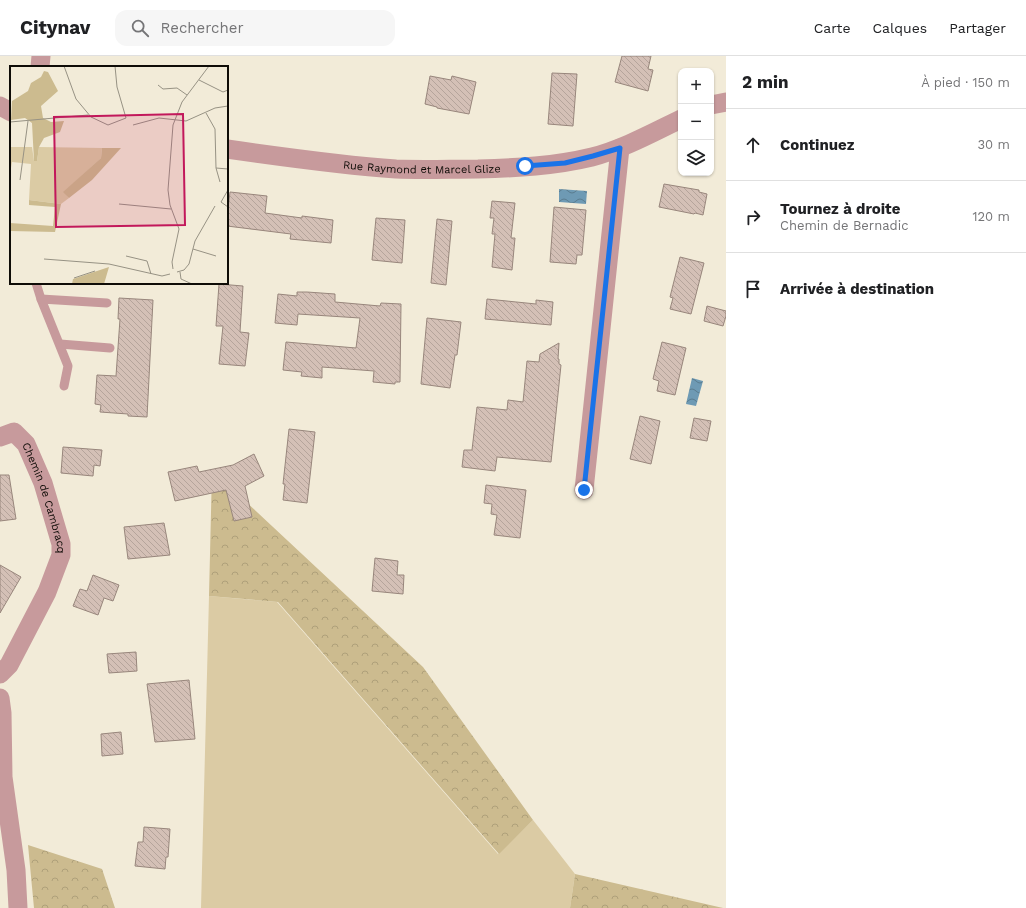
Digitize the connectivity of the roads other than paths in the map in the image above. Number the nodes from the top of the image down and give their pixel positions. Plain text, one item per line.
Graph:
1 (41, 56) edge
2 (40, 66) edge
3 (726, 102) edge
4 (714, 104) edge
5 (0, 106) edge
6 (10, 111) edge
7 (678, 120) edge
8 (620, 148) junction
9 (228, 149) edge
10 (36, 284) edge
11 (41, 299) junction
12 (107, 303) dead end
13 (60, 344) junction
14 (110, 348) dead end
15 (64, 386) dead end
16 (7, 434) edge
17 (584, 490) dead end
18 (0, 674) edge
19 (0, 698) edge
20 (18, 908) edge

1 - 2 street
3 - 4 street
5 - 6 street
7 - 8 street, Rue Raymond et Marcel Glize
8 - 9 street, Rue Raymond et Marcel Glize
8 - 17 street
10 - 11 lane
11 - 12 lane
11 - 13 lane
13 - 14 lane
13 - 15 lane
16 - 18 street, Chemin de Cambracq
19 - 20 street

